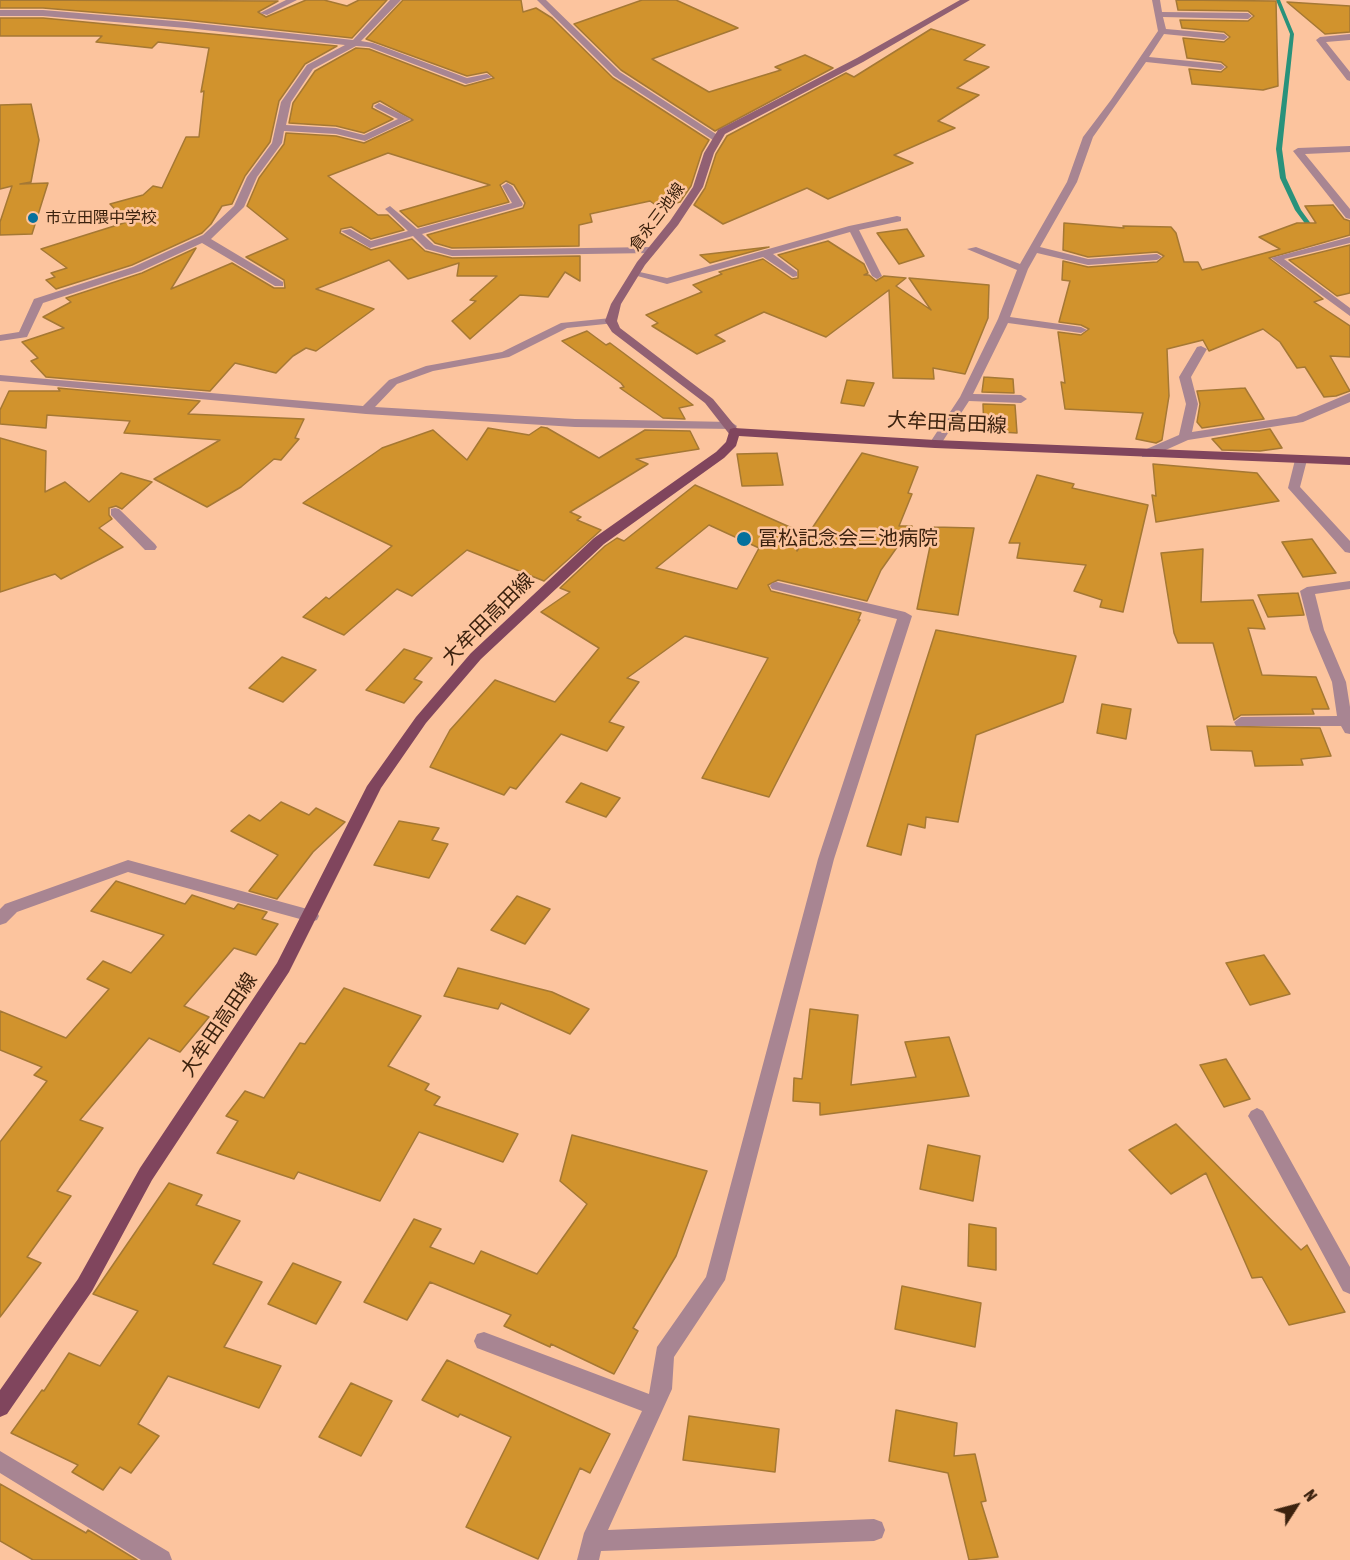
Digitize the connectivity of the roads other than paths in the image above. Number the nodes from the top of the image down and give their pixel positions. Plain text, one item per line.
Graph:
1 (293, 0) edge
2 (397, 0) edge
3 (541, 0) edge
4 (966, 0) edge
5 (1156, 0) edge
6 (0, 13) edge
7 (264, 13) dead end
8 (1159, 14) junction
9 (1248, 16) dead end
10 (1162, 31) junction
11 (1224, 37) dead end
12 (1350, 37) edge
13 (355, 43) junction
14 (1143, 59) junction
15 (1221, 67) dead end
16 (487, 77) dead end
17 (1350, 78) edge
18 (379, 106) dead end
19 (281, 128) junction
20 (716, 138) junction
21 (1350, 149) edge
22 (507, 186) dead end
23 (390, 209) dead end
24 (1350, 216) edge
25 (897, 219) dead end
26 (853, 228) junction
27 (346, 231) dead end
28 (416, 234) junction
29 (203, 239) junction
30 (1350, 240) edge
31 (972, 249) dead end
32 (1034, 249) junction
33 (652, 250) junction
34 (765, 253) junction
35 (1157, 257) dead end
36 (1023, 269) junction
37 (635, 274) junction
38 (793, 274) dead end
39 (878, 276) dead end
40 (279, 284) dead end
41 (1350, 313) edge
42 (1004, 319) junction
43 (611, 321) junction
44 (1081, 330) dead end
45 (0, 338) edge
46 (1201, 349) dead end
47 (0, 378) edge
48 (966, 397) junction
49 (1350, 397) edge
50 (1021, 399) dead end
51 (366, 410) junction
52 (733, 429) junction
53 (1185, 437) junction
54 (935, 444) junction
55 (1146, 454) junction
56 (1301, 460) junction
57 (1350, 462) edge
58 (115, 512) dead end
59 (150, 547) dead end
60 (1350, 549) edge
61 (1350, 585) edge
62 (777, 586) dead end
63 (1241, 722) dead end
64 (1348, 725) edge
65 (311, 916) junction
66 (0, 919) edge
67 (1257, 1116) dead end
68 (1350, 1285) edge
69 (484, 1341) dead end
70 (655, 1406) junction
71 (0, 1407) edge
72 (0, 1461) edge
73 (874, 1530) dead end
74 (590, 1550) edge
75 (161, 1560) edge

1 - 7 street
2 - 13 street
3 - 20 street
4 - 20 main road
5 - 8 street
6 - 13 street
8 - 9 street
8 - 10 street
10 - 11 street
10 - 14 street
12 - 17 street
13 - 16 street
13 - 19 street
14 - 15 street
14 - 32 street
18 - 19 street
19 - 29 street
20 - 33 main road, 倉永三池線
21 - 24 street
22 - 28 street
23 - 28 street
25 - 26 street
26 - 34 street
26 - 39 street
27 - 28 street
28 - 33 street
29 - 40 street
29 - 45 street
30 - 41 street
31 - 36 street
32 - 35 street
32 - 36 street
33 - 37 main road, 倉永三池線
34 - 37 street
34 - 38 street
36 - 42 street
37 - 43 main road, 倉永三池線
42 - 44 street
42 - 48 street
43 - 51 street
43 - 52 main road
46 - 53 street
47 - 51 street
48 - 50 street
48 - 54 street
49 - 53 street
51 - 52 street
52 - 54 main road, 大牟田高田線
52 - 65 main road, 大牟田高田線
53 - 55 street
54 - 55 main road, 大牟田高田線
55 - 56 main road, 大牟田高田線
56 - 57 main road, 大牟田高田線
56 - 60 street
58 - 59 street
61 - 64 street
62 - 70 street
63 - 64 street
65 - 66 street
65 - 71 main road, 大牟田高田線
67 - 68 street
69 - 70 street
70 - 74 street
72 - 75 street
73 - 74 street

